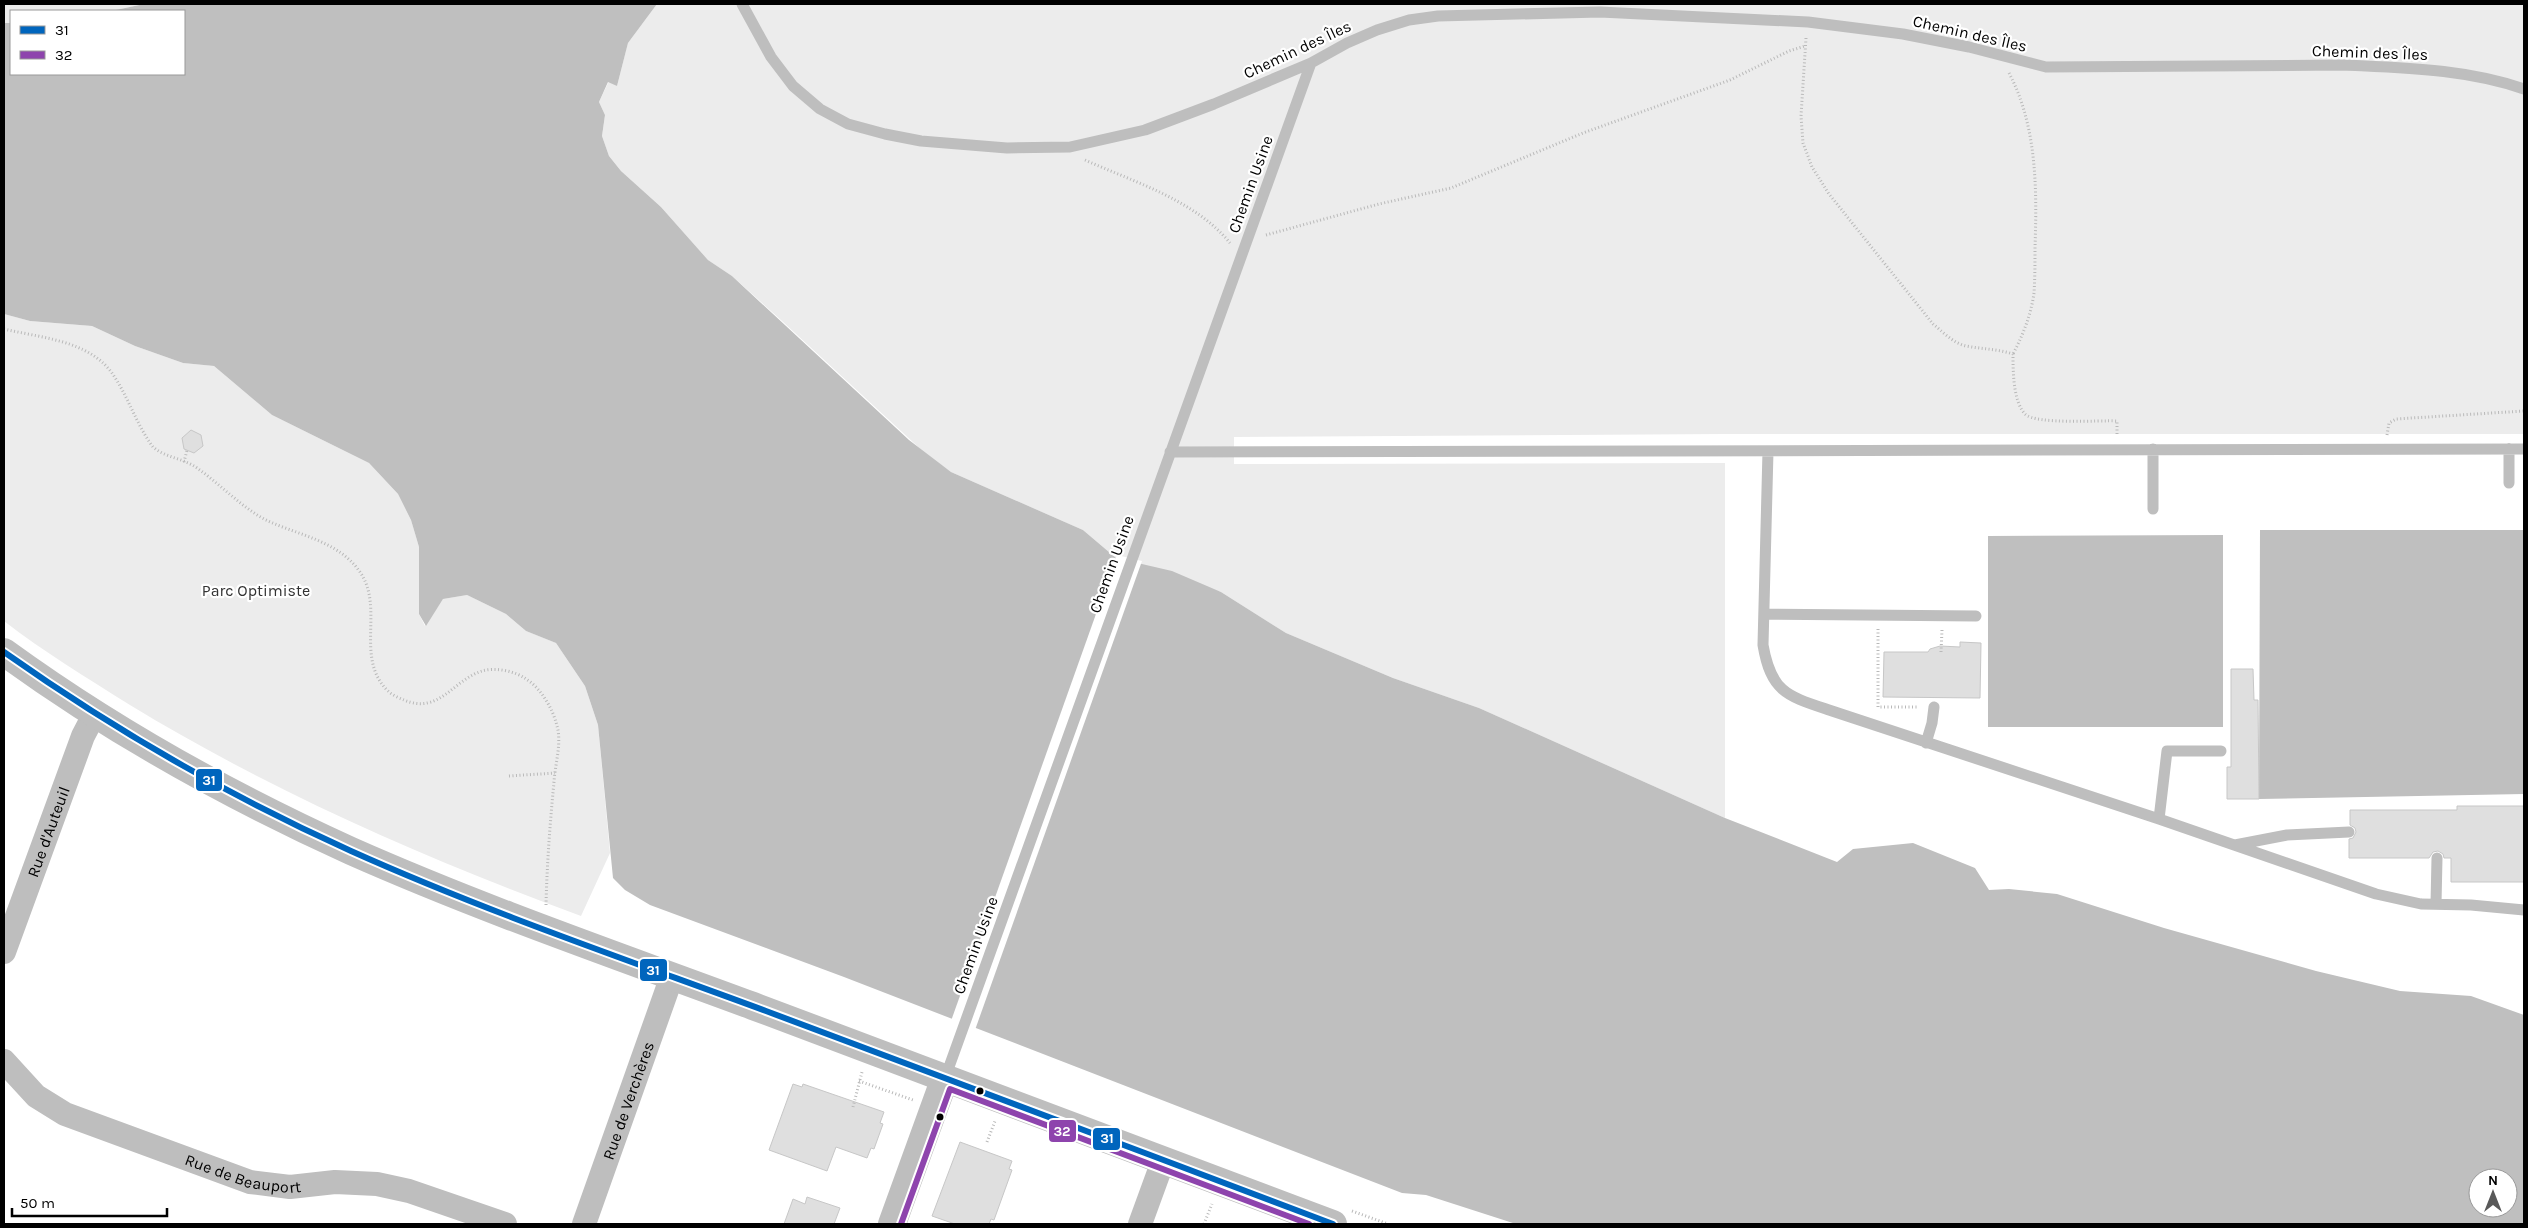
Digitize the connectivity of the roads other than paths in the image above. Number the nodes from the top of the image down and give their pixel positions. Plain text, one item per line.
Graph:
1 (742, 4) edge
2 (1311, 63) junction
3 (2524, 90) edge
4 (2153, 449) junction
5 (2510, 449) junction
6 (2524, 449) edge
7 (1768, 451) junction
8 (1170, 452) junction
9 (2509, 483) dead end
10 (2153, 509) dead end
11 (1764, 614) junction
12 (1976, 616) dead end
13 (4, 652) edge
14 (1934, 707) road end
15 (95, 712) junction
16 (1926, 743) junction
17 (2221, 751) dead end
18 (2159, 819) junction
19 (2350, 832) dead end
20 (2234, 845) junction
21 (2437, 858) dead end
22 (2436, 904) junction
23 (2524, 910) edge
24 (4, 952) edge
25 (672, 976) junction
26 (4, 1061) edge
27 (945, 1078) junction
28 (1163, 1161) junction
29 (505, 1224) edge
30 (584, 1224) edge
31 (892, 1224) edge
32 (1140, 1224) edge
33 (1333, 1224) edge

1 - 2 lane, Chemin des Îles
2 - 3 lane, Chemin des Îles
2 - 8 lane, Chemin Usine
4 - 5 lane
4 - 7 lane
4 - 10 lane
5 - 6 lane
5 - 9 lane
7 - 8 lane
7 - 11 lane
8 - 27 lane, Chemin Usine
11 - 12 lane
11 - 16 lane
13 - 15 street
14 - 16 lane
15 - 24 street, Rue d'Auteuil
15 - 25 street
16 - 18 lane
17 - 18 lane
18 - 20 lane
19 - 20 lane
20 - 22 lane
21 - 22 lane
22 - 23 lane
25 - 27 street
25 - 30 street, Rue de Verchères
26 - 29 street, Rue de Beauport
27 - 28 street
27 - 31 street
28 - 32 street
28 - 33 street

